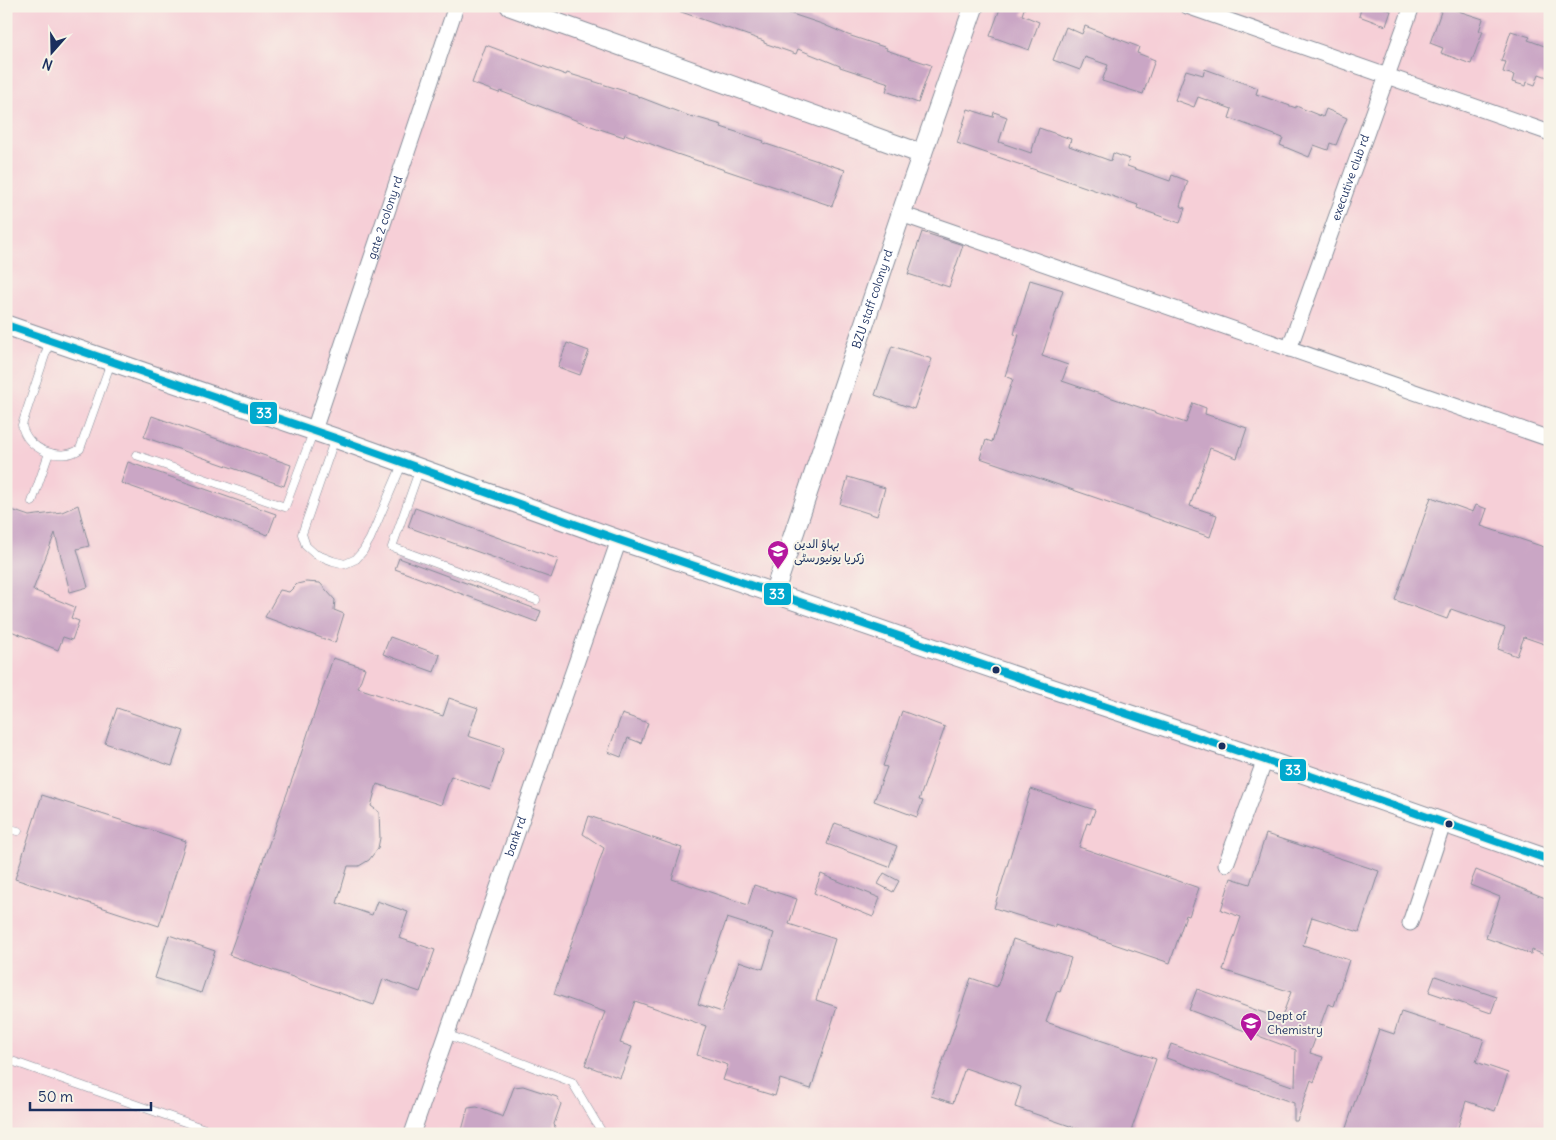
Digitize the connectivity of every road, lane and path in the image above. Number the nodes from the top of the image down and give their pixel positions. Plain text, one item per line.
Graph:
1 (456, 6) edge
2 (510, 6) edge
3 (974, 6) edge
4 (1187, 6) edge
5 (1412, 6) edge
6 (1388, 76) junction
7 (1550, 133) edge
8 (922, 154) junction
9 (901, 214) junction
10 (6, 325) edge
11 (50, 340) junction
12 (1289, 349) junction
13 (112, 361) junction
14 (314, 430) junction
15 (335, 438) junction
16 (1550, 439) edge
17 (49, 452) junction
18 (136, 454) dead end
19 (411, 465) junction
20 (32, 502) dead end
21 (619, 540) junction
22 (774, 593) junction
23 (536, 600) dead end
24 (1265, 760) junction
25 (1443, 824) junction
26 (6, 828) edge
27 (18, 831) dead end
28 (1550, 860) edge
29 (1226, 864) dead end
30 (1410, 923) dead end
31 (446, 1034) junction
32 (6, 1059) edge
33 (219, 1134) edge
34 (412, 1134) edge
35 (603, 1134) edge

1 - 14 street, gate 2 colony rd
2 - 8 street
3 - 8 street, BZU staff colony rd
4 - 6 street
5 - 6 street, executive club rd
6 - 7 street
6 - 12 street, executive club rd
8 - 9 street, BZU staff colony rd
9 - 12 street
9 - 22 street, BZU staff colony rd
10 - 11 street
11 - 13 street
11 - 17 lane
12 - 16 street
13 - 14 street
13 - 17 lane
14 - 15 street
14 - 18 lane
15 - 19 street
15 - 19 lane
17 - 20 lane
19 - 21 street
19 - 23 lane
21 - 22 street
21 - 31 street, bank rd
22 - 24 street
24 - 25 street
24 - 29 street
25 - 28 street
25 - 30 street
26 - 27 lane
31 - 34 street, bank rd
31 - 35 lane
32 - 33 lane

